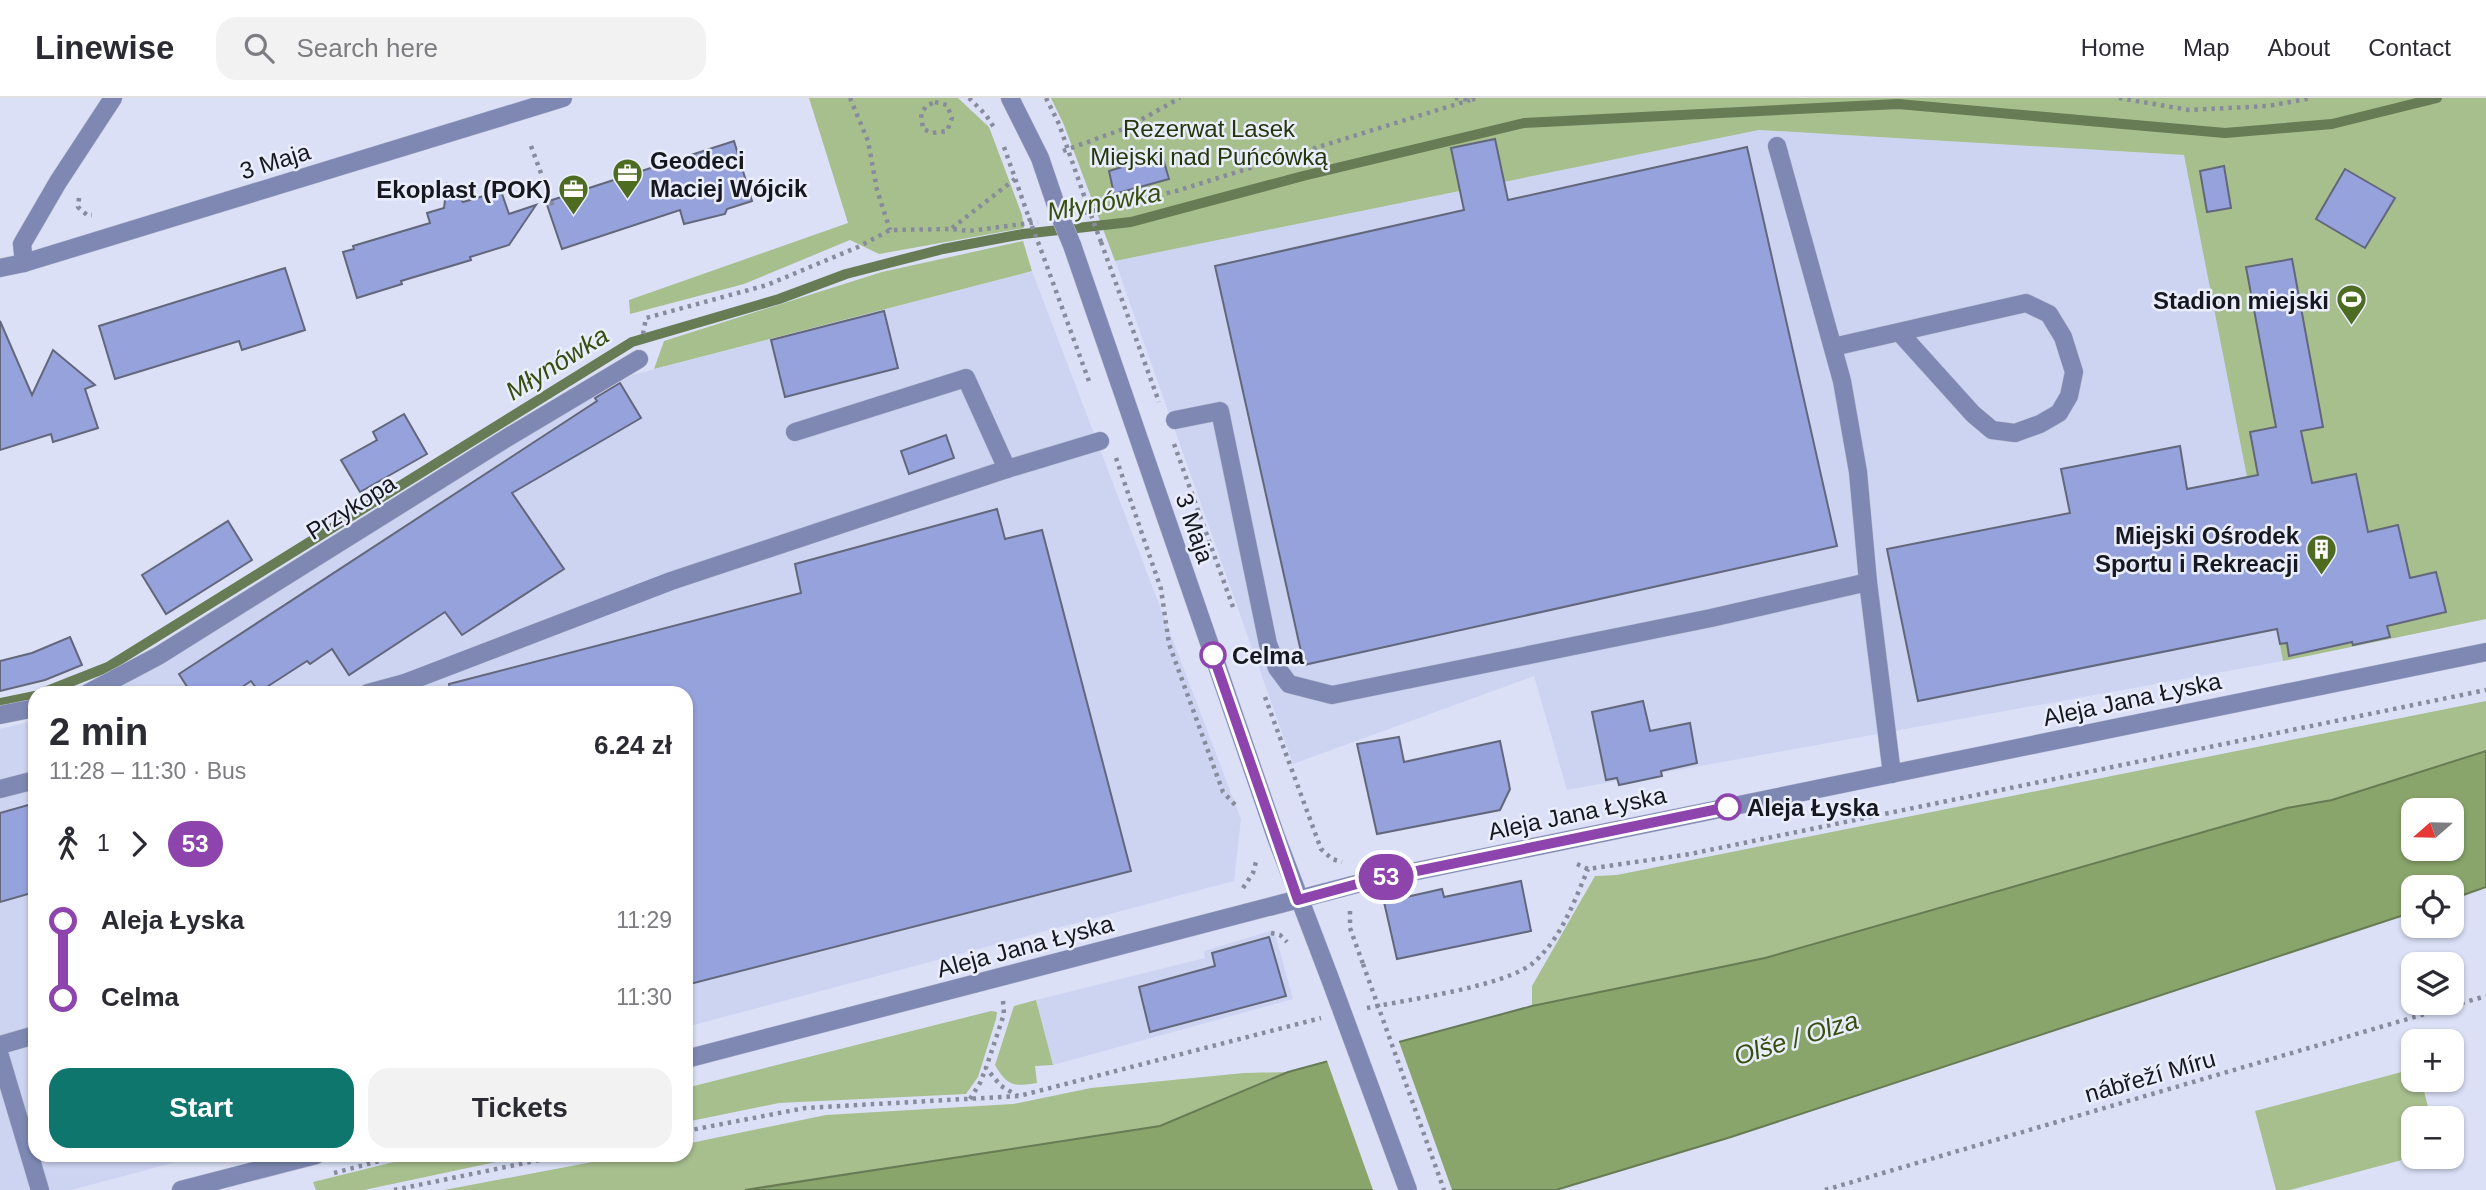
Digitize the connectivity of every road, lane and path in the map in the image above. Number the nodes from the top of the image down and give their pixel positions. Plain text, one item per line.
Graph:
1 (113, 98) edge
2 (563, 98) edge
3 (850, 98) edge
4 (969, 98) edge
5 (1010, 98) edge
6 (1046, 98) edge
7 (1181, 98) edge
8 (1455, 98) edge
9 (1477, 98) edge
10 (2119, 98) edge
11 (2312, 98) edge
12 (935, 100) edge
13 (1470, 100) junction
14 (531, 146) dead end
15 (1777, 146) dead end
16 (1068, 149) junction
17 (1040, 158) junction
18 (1015, 179) junction
19 (79, 191) dead end
20 (553, 206) dead end
21 (95, 215) dead end
22 (1061, 216) junction
23 (952, 229) junction
24 (890, 230) junction
25 (1101, 242) dead end
26 (24, 263) junction
27 (0, 268) edge
28 (646, 318) dead end
29 (1899, 332) junction
30 (1833, 347) junction
31 (639, 359) dead end
32 (1091, 386) dead end
33 (1175, 421) dead end
34 (796, 432) dead end
35 (1106, 444) joint
36 (1007, 469) junction
37 (1868, 582) junction
38 (2486, 652) edge
39 (101, 686) edge
40 (411, 686) edge
41 (2486, 690) edge
42 (28, 709) edge
43 (0, 715) edge
44 (1892, 774) junction
45 (28, 782) edge
46 (0, 789) edge
47 (1246, 816) dead end
48 (1542, 845) junction
49 (1588, 869) junction
50 (1298, 900) junction
51 (1257, 933) dead end
52 (1292, 952) dead end
53 (1363, 964) dead end
54 (2486, 996) edge
55 (1003, 1000) dead end
56 (1362, 1009) dead end
57 (1322, 1017) dead end
58 (28, 1037) edge
59 (0, 1045) edge
60 (0, 1056) edge
61 (693, 1057) edge
62 (985, 1068) junction
63 (1019, 1096) junction
64 (970, 1100) junction
65 (693, 1130) edge
66 (28, 1150) edge
67 (32, 1162) edge
68 (290, 1162) edge
69 (530, 1162) edge
70 (40, 1190) edge
71 (181, 1190) edge
72 (394, 1190) edge
73 (1408, 1190) edge
74 (1444, 1190) edge
75 (1825, 1190) edge

1 - 26 street
2 - 26 street, 3 Maja
3 - 24 path
4 - 18 path
5 - 17 street, 3 Maja
6 - 16 path
7 - 16 path
8 - 13 path
9 - 13 path
10 - 11 path
12 - 12 path
13 - 22 path
14 - 20 path
15 - 30 street
16 - 17 path
16 - 25 path, bridge
17 - 22 street, 3 Maja
18 - 23 path
18 - 32 path, bridge
19 - 21 path
22 - 23 path
22 - 50 street, 3 Maja, bridge
23 - 24 path
24 - 28 path
26 - 27 street, 3 Maja
29 - 29 street
29 - 30 street
30 - 37 street
31 - 39 street, Przykopa
33 - 37 street
34 - 36 street
35 - 36 street
35 - 47 path
36 - 40 street
37 - 44 street
38 - 44 street, Aleja Jana Łyska
41 - 49 path
42 - 43 street
44 - 48 street, Aleja Jana Łyska
45 - 46 street
48 - 49 path
48 - 50 street, Aleja Jana Łyska
49 - 56 path
50 - 61 street, Aleja Jana Łyska
50 - 73 street, 3 Maja, bridge
51 - 52 path
53 - 74 path, bridge
54 - 75 path, nábřeží Míru
55 - 62 path
57 - 63 path
58 - 59 street
60 - 66 street
62 - 63 path
62 - 64 path
63 - 64 path
64 - 65 path
67 - 70 street
68 - 71 street
69 - 72 path

